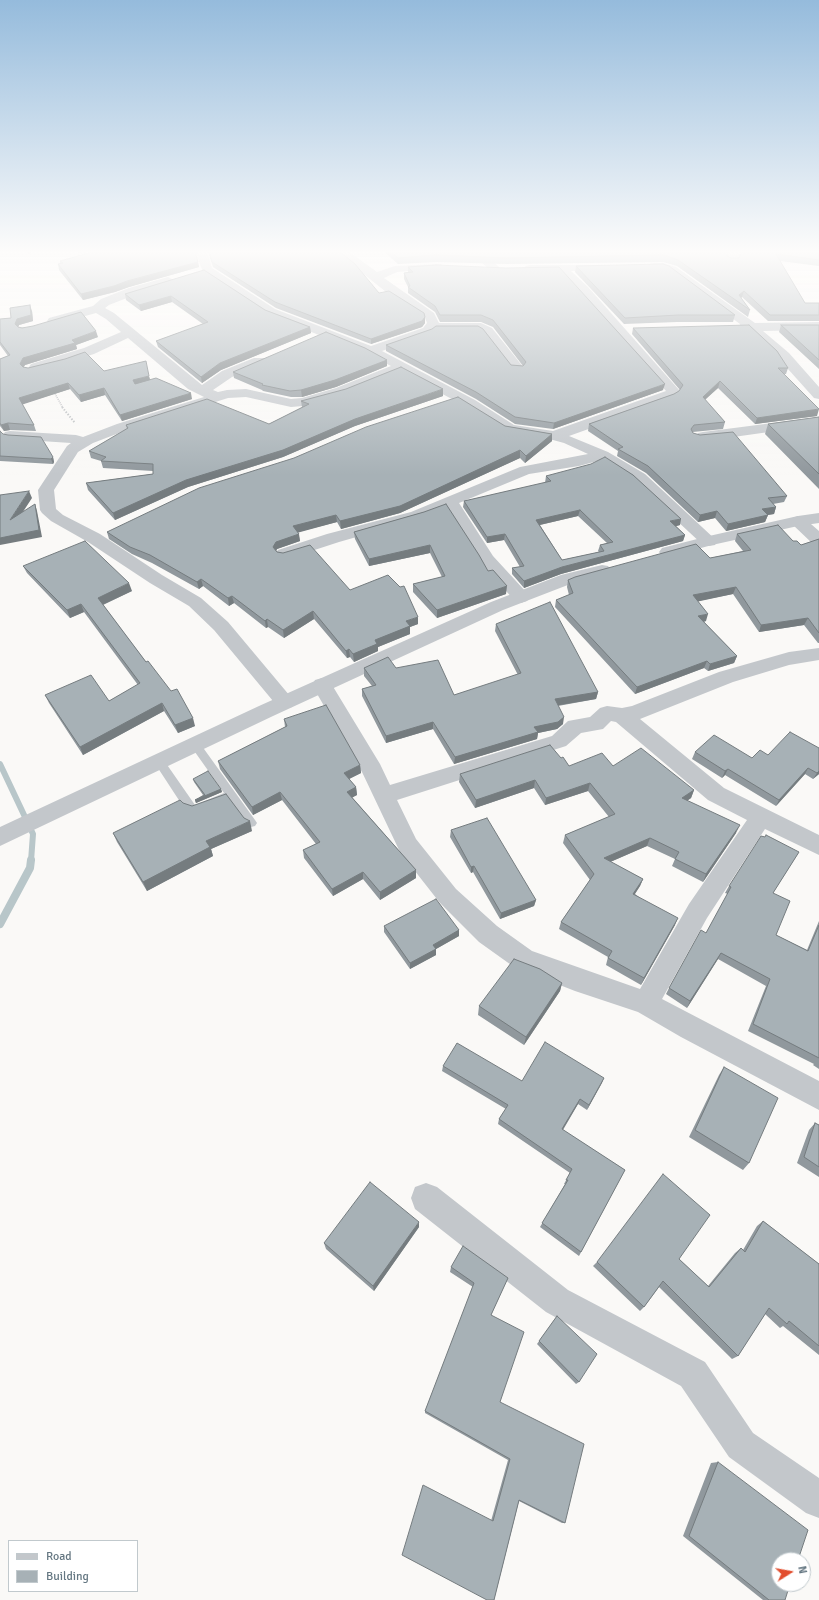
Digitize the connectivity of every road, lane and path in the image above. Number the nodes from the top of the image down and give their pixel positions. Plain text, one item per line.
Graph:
1 (120, 326) edge
2 (307, 326) edge
3 (614, 326) edge
4 (819, 326) edge
5 (432, 327) joint
6 (729, 327) edge
7 (752, 327) junction
8 (633, 329) edge
9 (618, 330) junction
10 (128, 333) junction
11 (326, 333) junction
12 (306, 341) edge
13 (371, 350) junction
14 (271, 356) edge
15 (403, 366) junction
16 (517, 368) edge
17 (30, 369) joint
18 (202, 391) junction
19 (819, 395) edge
20 (216, 397) junction
21 (459, 397) junction
22 (438, 404) edge
23 (819, 421) edge
24 (10, 435) edge
25 (554, 436) junction
26 (698, 436) edge
27 (86, 441) junction
28 (603, 455) junction
29 (449, 501) junction
30 (819, 518) edge
31 (798, 521) junction
32 (819, 540) edge
33 (709, 541) junction
34 (284, 554) edge
35 (649, 557) edge
36 (619, 565) edge
37 (521, 597) junction
38 (819, 654) edge
39 (322, 685) junction
40 (286, 702) junction
41 (622, 715) junction
42 (195, 745) junction
43 (159, 762) junction
44 (232, 795) junction
45 (385, 795) junction
46 (761, 817) junction
47 (251, 823) dead end
48 (2, 836) edge
49 (819, 846) edge
50 (646, 1003) junction
51 (819, 1096) edge
52 (426, 1198) dead end
53 (819, 1500) edge

1 - 10 street
2 - 11 street
3 - 9 street
4 - 7 street
5 - 13 street
5 - 16 street
6 - 7 street
7 - 19 street
8 - 9 street
9 - 25 street
10 - 17 street
10 - 18 street
11 - 12 street
11 - 13 street
13 - 15 street
14 - 18 street
15 - 20 street
15 - 21 street
17 - 27 path
18 - 20 street
20 - 27 street
21 - 22 street
21 - 25 street
23 - 26 street
24 - 27 street
25 - 28 street
27 - 40 street
28 - 29 street
28 - 33 street
29 - 34 street
29 - 37 street
30 - 31 street
31 - 32 street
31 - 33 street
33 - 35 street
36 - 37 street
37 - 39 street
38 - 41 street
39 - 40 street
39 - 45 street
40 - 42 street
41 - 45 street
41 - 46 street
42 - 43 street
42 - 44 lane
43 - 44 lane
43 - 48 street
44 - 47 lane
45 - 50 street
46 - 49 street
46 - 50 street
50 - 51 street
52 - 53 street

